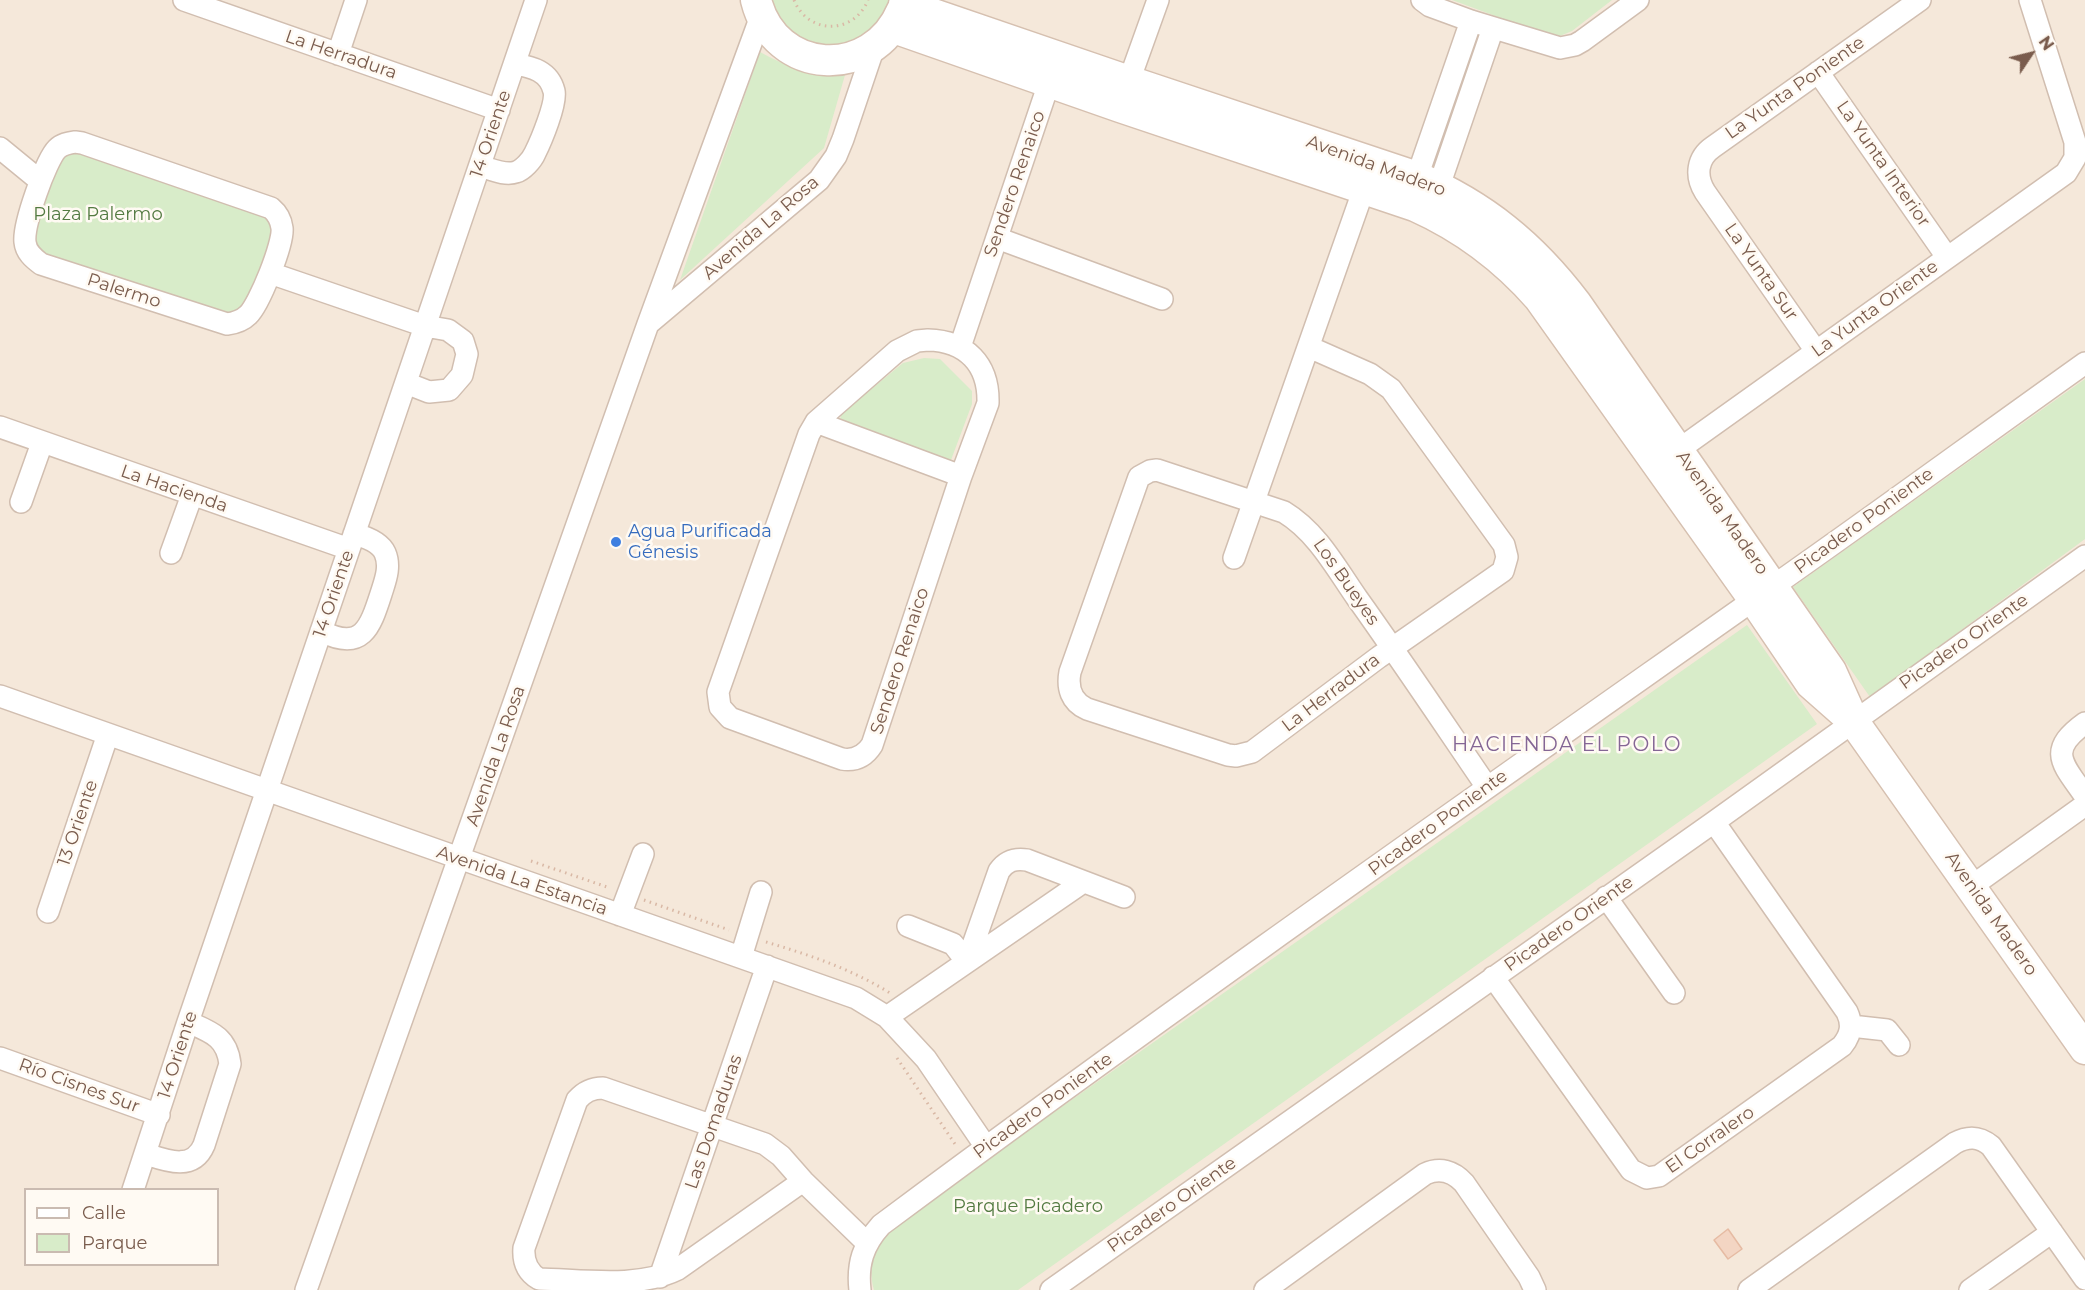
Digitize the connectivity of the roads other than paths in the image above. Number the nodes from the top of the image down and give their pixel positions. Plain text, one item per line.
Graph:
1 (184, 0) edge
2 (356, 0) edge
3 (536, 0) edge
4 (1158, 0) edge
5 (1422, 0) edge
6 (1638, 0) edge
7 (1920, 0) edge
8 (2030, 0) edge
9 (759, 8) edge
10 (894, 20) edge
11 (1471, 21) junction
12 (1493, 28) junction
13 (338, 54) junction
14 (515, 64) junction
15 (1054, 69) junction
16 (1818, 72) junction
17 (1125, 94) junction
18 (499, 110) junction
19 (0, 148) edge
20 (480, 166) junction
21 (1368, 176) junction
22 (39, 180) junction
23 (1424, 190) junction
24 (1705, 192) joint
25 (997, 238) junction
26 (1947, 257) junction
27 (270, 273) junction
28 (1162, 298) dead end
29 (648, 324) junction
30 (425, 327) junction
31 (960, 347) junction
32 (1309, 347) junction
33 (1816, 351) junction
34 (2085, 363) edge
35 (406, 383) junction
36 (816, 422) junction
37 (0, 427) edge
38 (42, 443) junction
39 (1667, 458) junction
40 (961, 476) junction
41 (1139, 477) joint
42 (192, 495) junction
43 (1254, 501) junction
44 (21, 502) dead end
45 (352, 542) junction
46 (171, 553) dead end
47 (2084, 557) edge
48 (1234, 558) dead end
49 (1764, 593) junction
50 (321, 631) junction
51 (1393, 648) junction
52 (0, 696) edge
53 (1854, 722) junction
54 (2085, 723) edge
55 (108, 734) junction
56 (1487, 787) junction
57 (267, 790) junction
58 (2085, 796) edge
59 (2085, 805) edge
60 (1714, 822) junction
61 (643, 854) dead end
62 (460, 859) junction
63 (1083, 882) junction
64 (1972, 886) junction
65 (761, 892) dead end
66 (1124, 897) dead end
67 (1606, 897) junction
68 (48, 912) dead end
69 (620, 915) junction
70 (908, 926) dead end
71 (741, 957) junction
72 (967, 962) junction
73 (767, 966) junction
74 (1493, 977) junction
75 (1674, 993) dead end
76 (887, 1017) junction
77 (188, 1022) junction
78 (1851, 1026) junction
79 (1899, 1044) dead end
80 (2085, 1049) edge
81 (1, 1062) edge
82 (159, 1115) junction
83 (714, 1126) junction
84 (986, 1147) junction
85 (146, 1154) junction
86 (803, 1181) junction
87 (134, 1188) edge
88 (2052, 1232) junction
89 (867, 1243) junction
90 (660, 1277) junction
91 (2085, 1279) edge
92 (306, 1290) edge
93 (860, 1290) edge
94 (1051, 1290) edge
95 (1265, 1290) edge
96 (1535, 1290) edge
97 (1749, 1290) edge
98 (1970, 1290) edge

1 - 13 street, La Herradura
2 - 13 street
3 - 14 street, 14 Oriente
4 - 17 street
5 - 11 street
6 - 12 street
7 - 16 street, La Yunta Poniente
8 - 26 street, La Yunta Oriente
9 - 10 street
9 - 29 street, Avenida La Rosa
10 - 15 street, Avenida Madero
10 - 29 street, Avenida La Rosa
11 - 12 street
11 - 23 street
12 - 23 street
13 - 18 street, La Herradura
14 - 18 street, 14 Oriente
14 - 20 street
15 - 17 street, Avenida Madero
15 - 25 street, Sendero Renaico
16 - 24 street, La Yunta Poniente
16 - 26 street, La Yunta Interior
17 - 21 street, Avenida Madero
18 - 20 street, 14 Oriente
19 - 22 street
20 - 30 street, 14 Oriente
21 - 23 street, Avenida Madero
21 - 32 street
22 - 27 street, Palermo
22 - 27 street, Palermo
23 - 39 street, Avenida Madero
24 - 33 street, La Yunta Sur
25 - 28 street
25 - 31 street, Sendero Renaico
26 - 33 street, La Yunta Oriente
27 - 30 street
29 - 62 street, Avenida La Rosa
30 - 35 street, 14 Oriente
30 - 35 street
31 - 36 street, Sendero Renaico
31 - 40 street, Sendero Renaico
32 - 43 street
32 - 51 street, La Herradura
33 - 39 street, La Yunta Oriente
34 - 49 street, Picadero Poniente
35 - 45 street, 14 Oriente
36 - 40 street
36 - 40 street, Sendero Renaico
37 - 38 street, La Hacienda
38 - 42 street, La Hacienda
38 - 44 street
39 - 49 street, Avenida Madero
41 - 43 street, Los Bueyes
41 - 51 street, La Herradura
42 - 45 street, La Hacienda
42 - 46 street
43 - 48 street
43 - 51 street, Los Bueyes
45 - 50 street, 14 Oriente
45 - 50 street, La Hacienda
47 - 53 street, Picadero Oriente
49 - 53 street, Avenida Madero
49 - 56 street, Picadero Poniente
50 - 57 street, 14 Oriente
51 - 56 street, Los Bueyes
52 - 55 street, Avenida La Estancia
53 - 60 street, Picadero Oriente
53 - 64 street, Avenida Madero
54 - 58 street
55 - 57 street, Avenida La Estancia
55 - 68 street, 13 Oriente
56 - 84 street, Picadero Poniente
57 - 62 street, Avenida La Estancia
57 - 77 street, 14 Oriente
59 - 64 street
60 - 67 street, Picadero Oriente
60 - 78 street
61 - 69 street
62 - 69 street, Avenida La Estancia
62 - 92 street, Avenida La Rosa
63 - 66 street
63 - 72 street
63 - 72 street
64 - 80 street, Avenida Madero
65 - 71 street
67 - 74 street, Picadero Oriente
67 - 75 street
69 - 71 street, Avenida La Estancia
70 - 72 street
71 - 73 street, Avenida La Estancia
72 - 76 street
73 - 76 street, Avenida La Estancia
73 - 83 street, Las Domaduras
74 - 78 street, El Corralero
74 - 94 street, Picadero Oriente
76 - 84 street, Avenida La Estancia
77 - 82 street, 14 Oriente
77 - 85 street
78 - 79 street
81 - 82 street, Río Cisnes Sur
82 - 85 street, 14 Oriente
83 - 86 street
83 - 90 street, Las Domaduras
83 - 90 street
84 - 89 street, Picadero Poniente
85 - 87 street, 14 Oriente
86 - 89 street
86 - 90 street
88 - 91 street
88 - 97 street
88 - 98 street
89 - 93 street, Picadero Poniente
95 - 96 street

